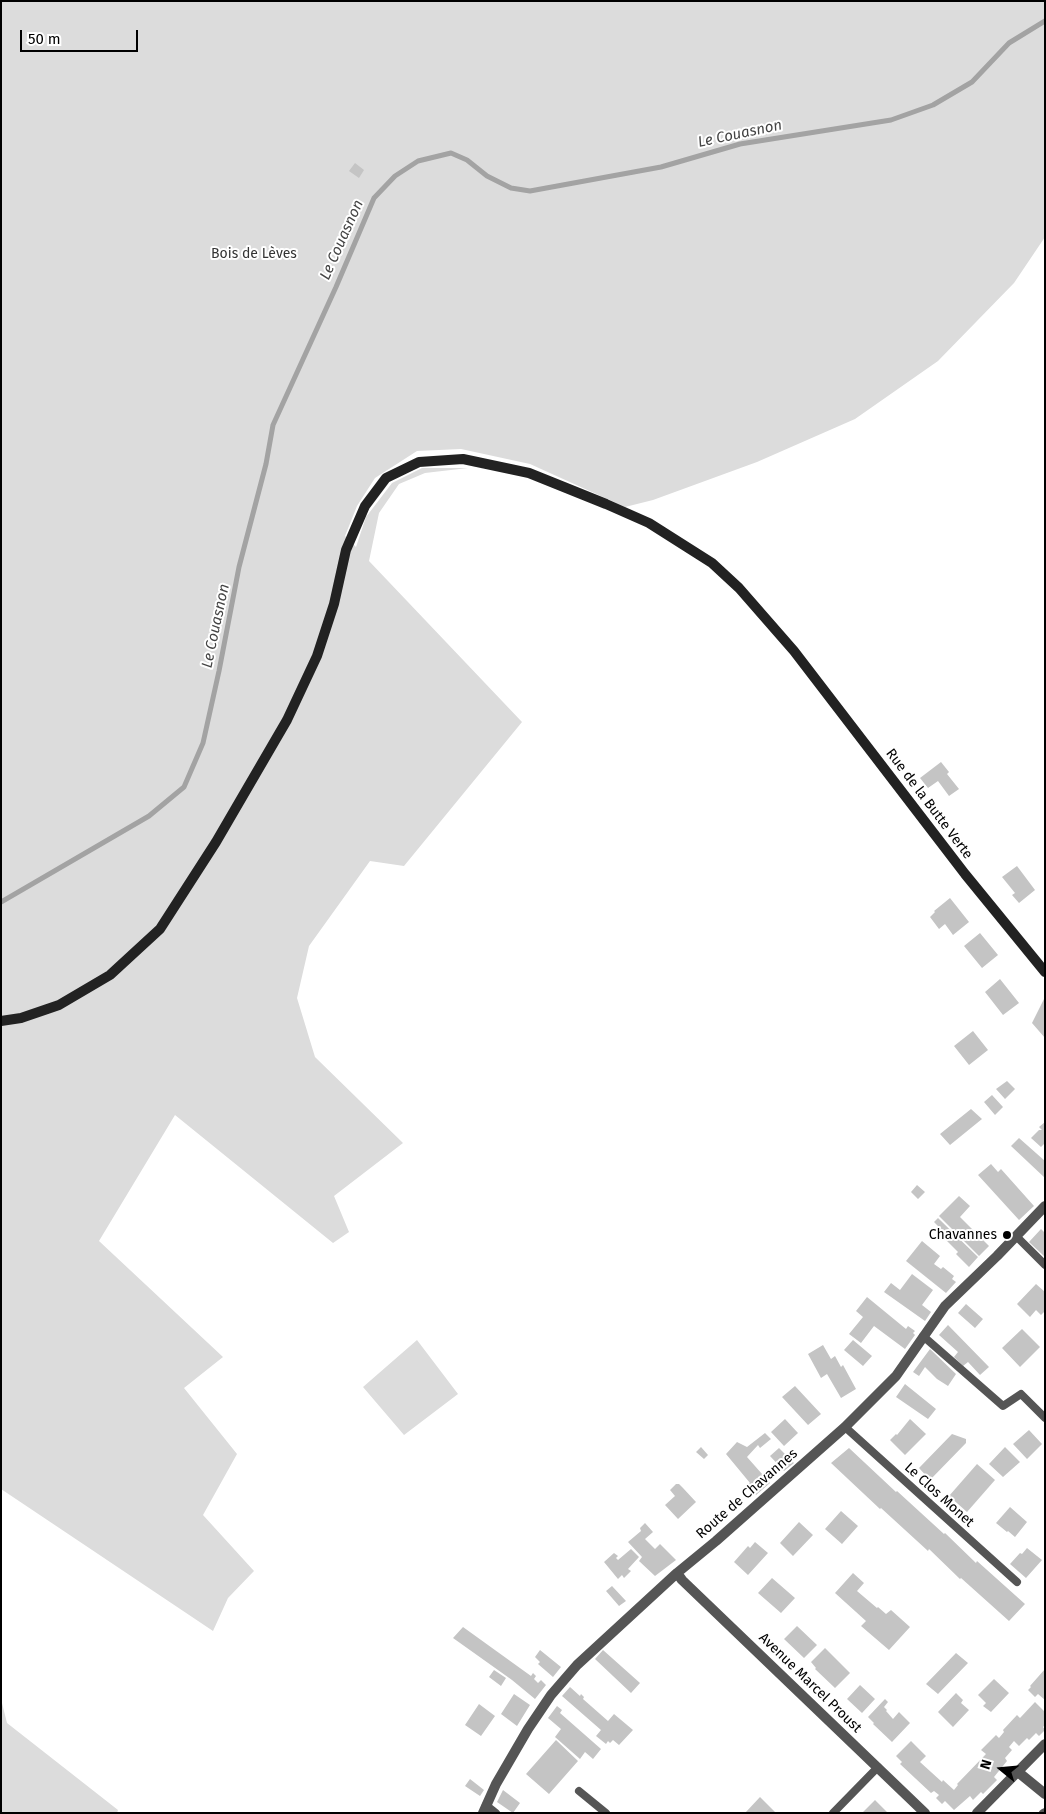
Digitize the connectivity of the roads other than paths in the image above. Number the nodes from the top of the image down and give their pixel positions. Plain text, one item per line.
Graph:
1 (1045, 972) edge
2 (1, 1021) edge
3 (1045, 1206) edge
4 (1016, 1236) junction
5 (1045, 1266) edge
6 (923, 1336) junction
7 (1045, 1418) edge
8 (845, 1427) junction
9 (677, 1573) junction
10 (1017, 1582) dead end
11 (1045, 1744) edge
12 (878, 1767) junction
13 (1018, 1772) junction
14 (579, 1791) dead end
15 (1045, 1794) edge
16 (484, 1809) edge
17 (496, 1813) edge
18 (606, 1813) edge
19 (833, 1813) edge
20 (925, 1813) edge
21 (977, 1813) edge

1 - 2 street, Rue de la Butte Verte
3 - 4 street, Route de Chavannes
4 - 5 lane
4 - 6 street, Route de Chavannes
6 - 7 lane
6 - 8 street, Route de Chavannes
8 - 9 street, Route de Chavannes
8 - 10 lane, Le Clos Monet
9 - 12 street, Avenue Marcel Proust
9 - 16 street, Route de Chavannes
11 - 13 street
12 - 19 lane
12 - 20 street, Avenue Marcel Proust
13 - 15 street
13 - 21 street
14 - 18 lane
16 - 17 lane

